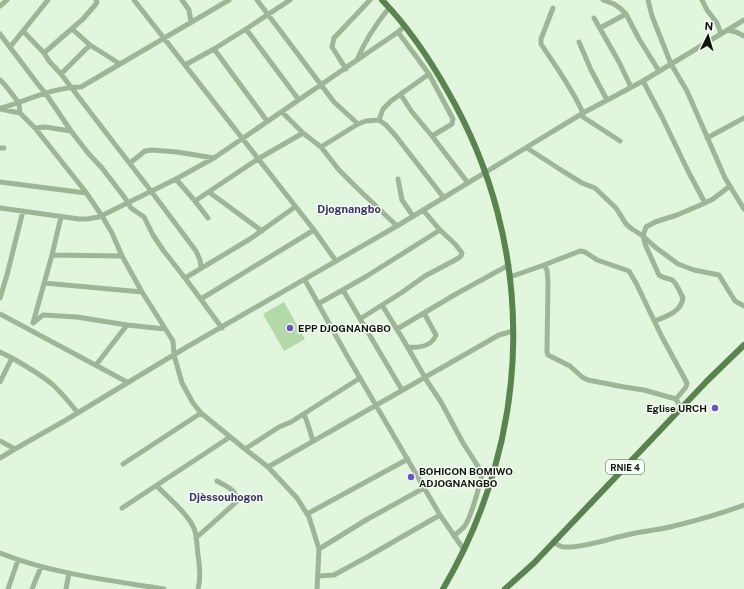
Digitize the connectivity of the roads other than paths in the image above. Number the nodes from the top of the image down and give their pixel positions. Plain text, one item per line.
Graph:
1 (7, 0) edge
2 (48, 0) edge
3 (96, 0) edge
4 (134, 0) edge
5 (182, 0) edge
6 (229, 0) edge
7 (257, 0) edge
8 (290, 0) edge
9 (370, 0) edge
10 (382, 0) edge
11 (603, 0) edge
12 (648, 0) edge
13 (702, 0) edge
14 (0, 6) edge
15 (389, 8) junction
16 (552, 8) dead end
17 (268, 14) junction
18 (626, 14) junction
19 (594, 18) dead end
20 (744, 20) edge
21 (191, 22) junction
22 (405, 26) junction
23 (600, 28) junction
24 (72, 29) junction
25 (246, 29) junction
26 (726, 30) junction
27 (23, 31) junction
28 (398, 32) junction
29 (0, 34) edge
30 (721, 34) junction
31 (744, 36) edge
32 (164, 38) junction
33 (578, 42) dead end
34 (90, 45) junction
35 (10, 47) junction
36 (214, 49) junction
37 (44, 52) junction
38 (356, 61) junction
39 (120, 64) junction
40 (671, 64) junction
41 (185, 65) junction
42 (346, 69) junction
43 (659, 71) junction
44 (61, 74) junction
45 (429, 74) junction
46 (0, 80) edge
47 (643, 81) junction
48 (321, 86) junction
49 (70, 87) junction
50 (631, 87) junction
51 (46, 94) junction
52 (401, 95) junction
53 (299, 100) junction
54 (607, 100) junction
55 (19, 103) junction
56 (0, 109) edge
57 (282, 112) junction
58 (20, 113) junction
59 (581, 114) junction
60 (744, 118) edge
61 (379, 120) junction
62 (267, 121) junction
63 (358, 124) junction
64 (35, 128) junction
65 (71, 131) junction
66 (303, 133) junction
67 (432, 136) junction
68 (707, 138) junction
69 (242, 139) junction
70 (620, 141) dead end
71 (321, 147) junction
72 (527, 148) junction
73 (214, 158) junction
74 (258, 159) junction
75 (130, 163) junction
76 (486, 173) junction
77 (176, 179) junction
78 (398, 179) dead end
79 (0, 182) edge
80 (468, 183) junction
81 (730, 186) junction
82 (151, 191) junction
83 (209, 192) junction
84 (86, 193) junction
85 (444, 198) junction
86 (195, 201) junction
87 (128, 202) junction
88 (705, 203) junction
89 (295, 207) junction
90 (0, 208) edge
91 (744, 209) edge
92 (423, 210) junction
93 (23, 211) junction
94 (102, 216) junction
95 (413, 216) junction
96 (60, 217) junction
97 (208, 218) dead end
98 (397, 226) junction
99 (314, 230) junction
100 (440, 230) junction
101 (262, 231) junction
102 (643, 236) junction
103 (52, 255) junction
104 (122, 256) junction
105 (336, 261) junction
106 (509, 265) junction
107 (544, 265) junction
108 (201, 268) junction
109 (0, 273) edge
110 (7, 275) junction
111 (510, 277) junction
112 (185, 278) junction
113 (305, 280) junction
114 (44, 283) junction
115 (343, 290) junction
116 (142, 292) junction
117 (0, 298) edge
118 (201, 299) junction
119 (318, 304) junction
120 (382, 305) junction
121 (744, 306) edge
122 (36, 309) junction
123 (424, 313) junction
124 (0, 314) edge
125 (43, 315) junction
126 (360, 318) junction
127 (655, 321) junction
128 (33, 323) junction
129 (127, 325) junction
130 (222, 328) junction
131 (165, 329) junction
132 (397, 329) junction
133 (30, 331) junction
134 (513, 331) junction
135 (173, 341) junction
136 (744, 346) edge
137 (408, 347) junction
138 (185, 348) junction
139 (0, 352) edge
140 (174, 355) junction
141 (12, 358) junction
142 (96, 365) junction
143 (425, 377) junction
144 (360, 378) junction
145 (0, 382) edge
146 (127, 382) junction
147 (402, 390) junction
148 (676, 399) junction
149 (376, 405) junction
150 (681, 408) junction
151 (78, 412) junction
152 (201, 413) junction
153 (304, 414) junction
154 (230, 437) junction
155 (0, 441) edge
156 (313, 441) junction
157 (15, 449) junction
158 (245, 449) junction
159 (0, 458) edge
160 (408, 459) junction
161 (123, 464) dead end
162 (268, 467) junction
163 (217, 481) dead end
164 (157, 486) junction
165 (424, 488) junction
166 (744, 505) edge
167 (122, 508) dead end
168 (307, 514) junction
169 (440, 514) junction
170 (454, 536) junction
171 (196, 538) junction
172 (554, 542) junction
173 (319, 549) junction
174 (464, 550) junction
175 (0, 553) edge
176 (18, 560) junction
177 (41, 566) junction
178 (69, 573) junction
179 (318, 576) junction
180 (8, 589) edge
181 (32, 589) edge
182 (66, 589) edge
183 (164, 589) edge
184 (198, 589) edge
185 (317, 589) edge
186 (443, 589) edge
187 (505, 589) edge

1 - 14 street
2 - 27 street
3 - 24 street
4 - 32 street
5 - 21 street
6 - 21 street
7 - 17 street
8 - 17 street
9 - 42 street
10 - 15 main road
11 - 18 street
12 - 40 street
13 - 30 street
15 - 22 main road
15 - 38 street
16 - 59 street
17 - 25 street
17 - 48 street
18 - 23 street
18 - 43 street
19 - 23 street
20 - 26 street
21 - 32 street
22 - 28 street
22 - 76 main road
23 - 50 street
24 - 34 street
24 - 37 street
25 - 36 street
25 - 53 street
26 - 30 street
26 - 31 street
27 - 35 street
27 - 37 street
28 - 38 street
28 - 45 street
29 - 35 street
30 - 40 street
32 - 39 street
32 - 41 street
33 - 54 street
34 - 39 street
34 - 44 street
35 - 51 street
36 - 41 street
36 - 62 street
37 - 44 street
38 - 42 street
39 - 49 street
40 - 43 street
40 - 68 street
41 - 69 street
42 - 48 street
43 - 47 street
44 - 49 street
45 - 52 street
45 - 67 street
46 - 55 street
47 - 50 street
47 - 88 street
48 - 53 street
48 - 63 street
49 - 51 street
49 - 75 street
50 - 54 street
51 - 55 street
51 - 65 street
52 - 61 street
52 - 67 street
53 - 57 street
54 - 59 street
55 - 56 street
55 - 58 street
56 - 58 street
57 - 62 street
57 - 66 street
58 - 64 street
59 - 70 street
59 - 72 street
60 - 68 street
61 - 63 street
61 - 85 street
62 - 69 street
63 - 71 street
64 - 65 street
64 - 84 street
65 - 87 street
66 - 71 street
66 - 74 street
67 - 80 street
68 - 81 street
69 - 73 street
69 - 74 street
71 - 98 street
72 - 76 street
72 - 102 street
73 - 75 street
73 - 77 street
74 - 83 street
74 - 89 street
75 - 82 street
76 - 80 street
76 - 106 main road
77 - 82 street
77 - 86 street
78 - 95 street
79 - 84 street
80 - 85 street
81 - 88 street
81 - 91 street
82 - 87 street
82 - 108 street
83 - 86 street
83 - 101 street
84 - 94 street
85 - 92 street
86 - 97 street
87 - 94 street
87 - 112 street
88 - 102 street
89 - 99 street
89 - 101 street
90 - 93 street
92 - 95 street
92 - 100 street
93 - 96 street
93 - 110 street
94 - 96 street
94 - 104 street
95 - 98 street
96 - 103 street
98 - 105 street
99 - 105 street
99 - 118 street
100 - 115 street
100 - 120 street
101 - 108 street
102 - 121 street
102 - 127 street
103 - 104 street
103 - 114 street
104 - 116 street
105 - 113 street
106 - 111 main road
106 - 123 street
107 - 111 street
107 - 127 street
107 - 148 street
108 - 112 street
109 - 110 street
110 - 117 street
111 - 134 main road
112 - 118 street
113 - 119 street
113 - 130 street
114 - 116 street
114 - 122 street
115 - 119 street
115 - 126 street
116 - 131 street
118 - 130 street
119 - 144 street
120 - 126 street
120 - 132 street
122 - 125 street
122 - 128 street
123 - 132 street
123 - 137 street
124 - 133 street
125 - 128 street
125 - 129 street
126 - 147 street
127 - 148 street
128 - 133 street
129 - 131 street
129 - 142 street
130 - 138 street
131 - 135 street
132 - 137 street
133 - 142 street
134 - 143 street
134 - 174 main road
135 - 138 street
135 - 140 street
136 - 150 main road, RNIE 4
137 - 143 street
138 - 140 street
139 - 141 street
140 - 146 street
140 - 152 street
141 - 145 street
141 - 151 street
142 - 146 street
143 - 147 street
143 - 170 street
144 - 149 street
144 - 153 street
146 - 151 street
147 - 149 street
148 - 150 street
149 - 156 street
149 - 160 street
150 - 172 main road, RNIE 4
151 - 157 street
152 - 154 street
152 - 161 street
153 - 156 street
153 - 158 street
154 - 158 street
154 - 164 street
155 - 157 street
156 - 162 street
157 - 159 street
158 - 162 street
160 - 165 street
160 - 168 street
162 - 168 street
163 - 171 street
164 - 167 street
164 - 171 street
165 - 169 street
165 - 173 street
166 - 172 street
168 - 173 street
169 - 170 street
169 - 179 street
170 - 174 street
171 - 184 street
172 - 187 main road, RNIE 4
173 - 179 street
174 - 186 main road
175 - 176 street
176 - 177 street
176 - 180 street
177 - 178 street
177 - 181 street
178 - 182 street
178 - 183 street
179 - 185 street

